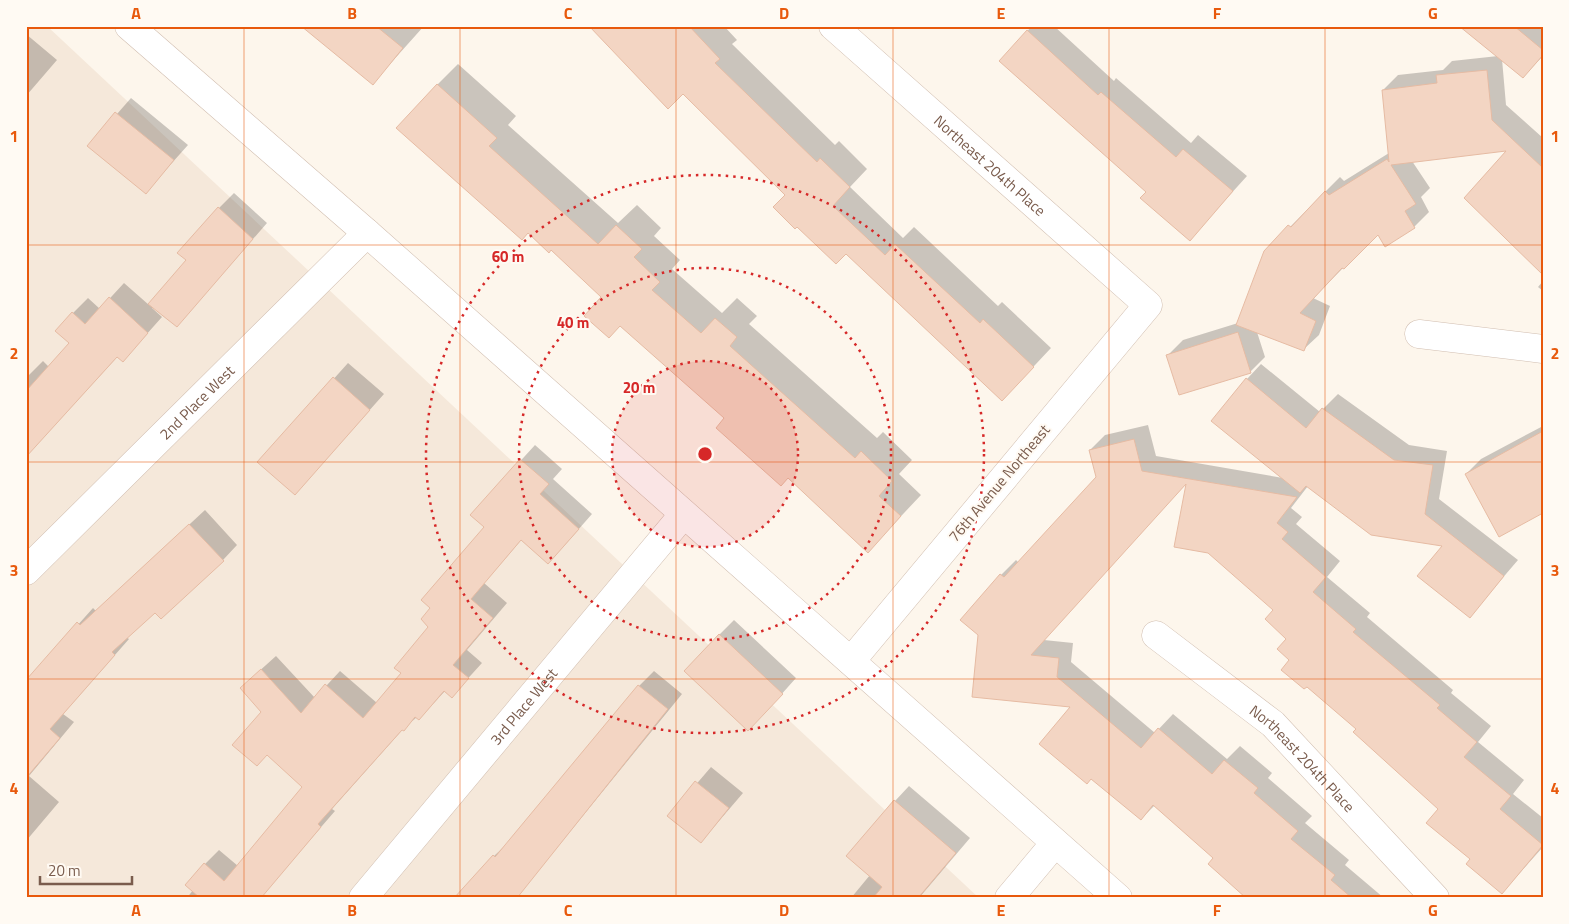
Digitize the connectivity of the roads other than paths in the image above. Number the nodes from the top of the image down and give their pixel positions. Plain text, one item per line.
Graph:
1 (129, 26) edge
2 (833, 26) edge
3 (367, 233) junction
4 (1148, 305) joint
5 (1419, 334) dead end
6 (1543, 349) edge
7 (683, 515) junction
8 (26, 571) edge
9 (1156, 635) dead end
10 (851, 661) junction
11 (1055, 843) junction
12 (363, 898) edge
13 (1009, 898) edge
14 (1118, 898) edge
15 (1435, 898) edge

1 - 3 street
2 - 4 street, Northeast 204th Place
3 - 7 street
3 - 8 street, 2nd Place West
4 - 10 street, 76th Avenue Northeast
5 - 6 street
7 - 10 street
7 - 12 street, 3rd Place West
9 - 15 street, Northeast 204th Place
10 - 11 street
11 - 13 street
11 - 14 street

